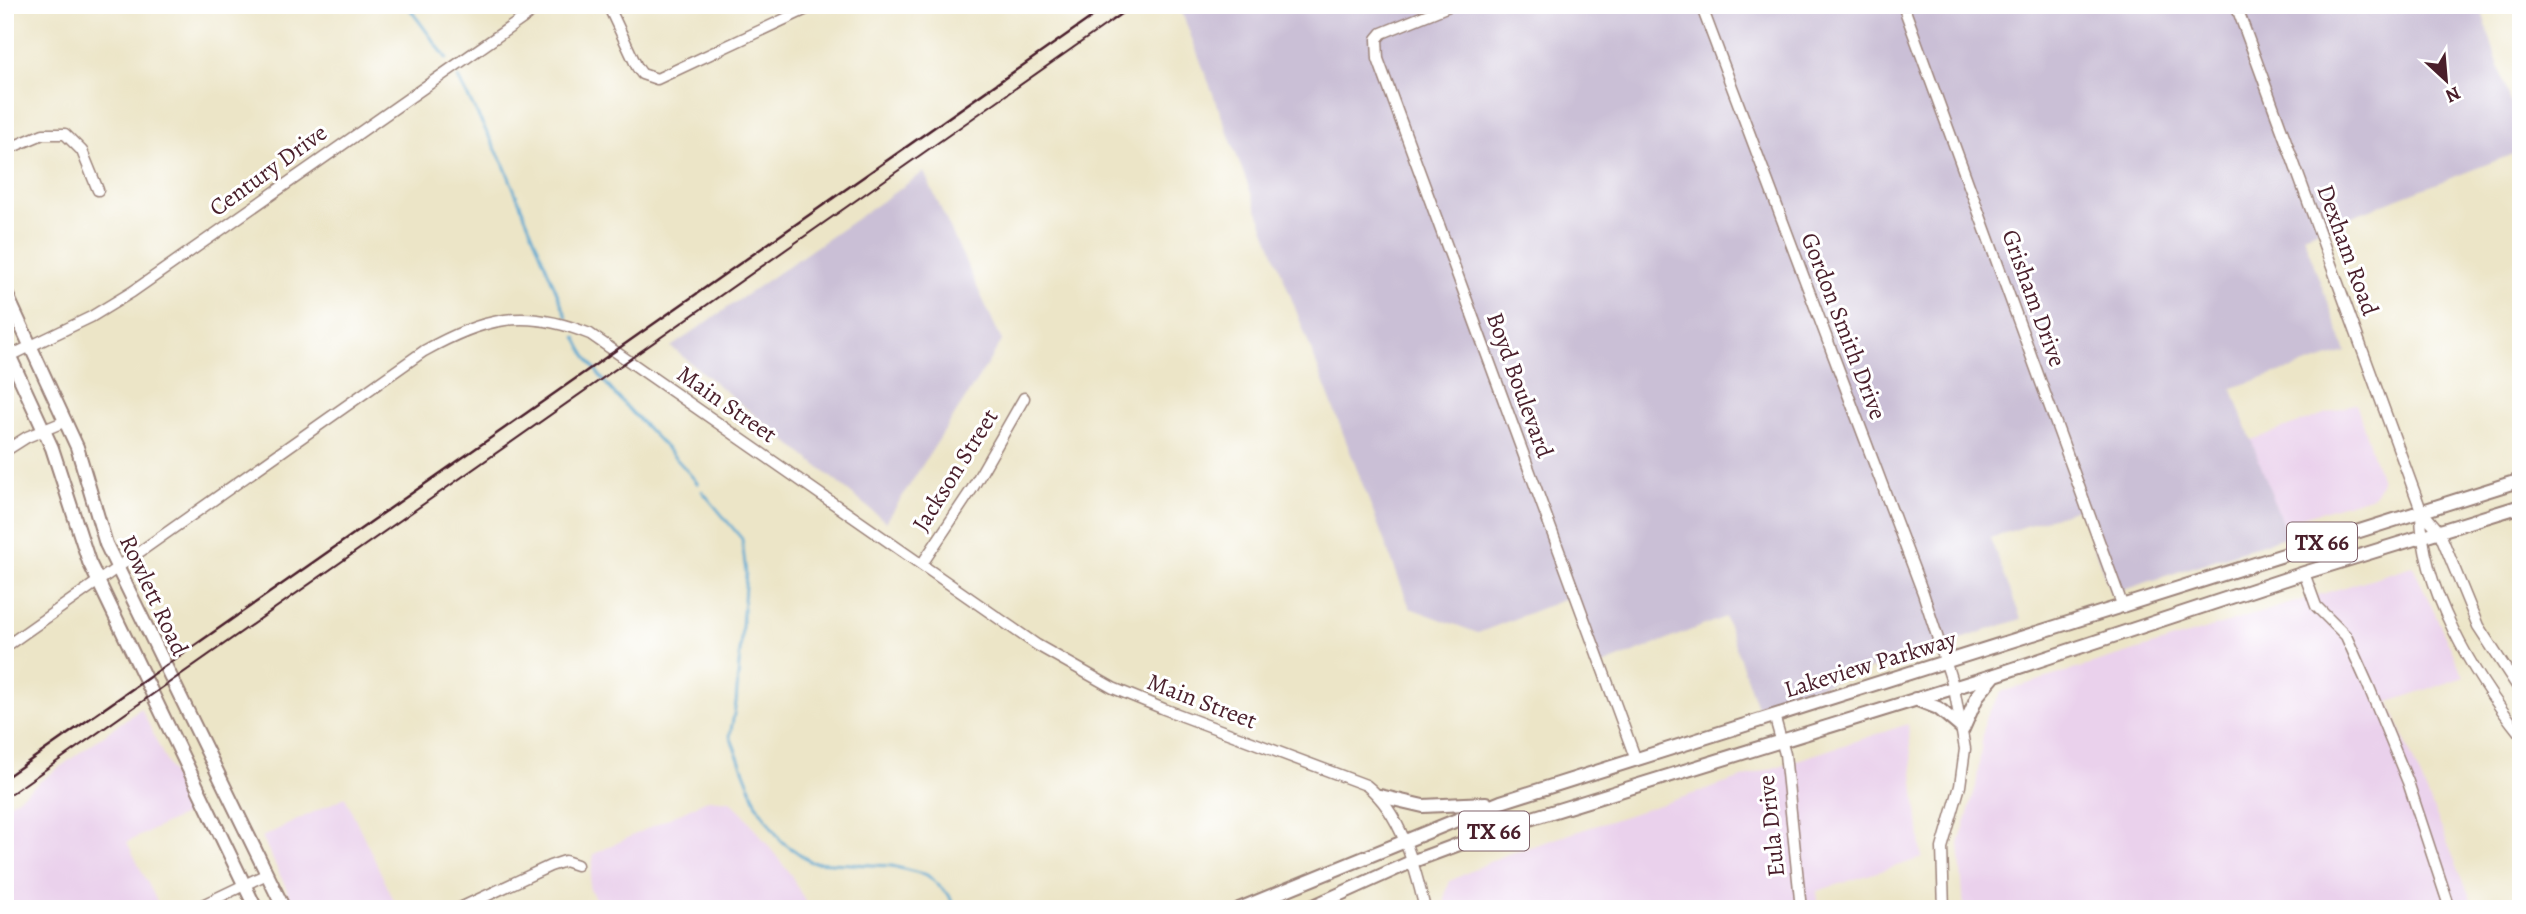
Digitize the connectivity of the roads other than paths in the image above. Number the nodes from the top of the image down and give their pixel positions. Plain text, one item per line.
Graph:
1 (542, 5) edge
2 (608, 5) edge
3 (816, 5) edge
4 (1451, 5) edge
5 (1701, 5) edge
6 (1903, 5) edge
7 (2236, 5) edge
8 (5, 150) edge
9 (98, 190) dead end
10 (5, 291) edge
11 (32, 346) junction
12 (8, 351) edge
13 (1024, 398) dead end
14 (66, 421) junction
15 (44, 430) junction
16 (5, 451) edge
17 (2521, 480) edge
18 (2521, 506) edge
19 (2421, 510) junction
20 (2439, 531) junction
21 (2421, 537) junction
22 (922, 564) junction
23 (118, 567) junction
24 (2304, 573) junction
25 (98, 582) junction
26 (2123, 607) junction
27 (2130, 629) junction
28 (5, 647) edge
29 (1947, 663) junction
30 (1995, 675) junction
31 (1954, 688) junction
32 (2521, 692) edge
33 (1915, 699) junction
34 (1774, 715) junction
35 (1963, 729) junction
36 (2521, 735) edge
37 (1782, 739) junction
38 (1636, 760) junction
39 (1654, 779) junction
40 (1637, 785) junction
41 (1380, 796) junction
42 (1501, 802) junction
43 (1403, 839) junction
44 (1411, 862) junction
45 (577, 865) dead end
46 (267, 874) junction
47 (244, 885) junction
48 (194, 909) edge
49 (256, 909) edge
50 (284, 909) edge
51 (458, 909) edge
52 (1239, 909) edge
53 (1307, 909) edge
54 (1425, 909) edge
55 (1801, 909) edge
56 (1944, 909) edge
57 (2450, 909) edge

1 - 11 street, Century Drive
2 - 3 street
4 - 38 street, Boyd Boulevard
5 - 29 street, Gordon Smith Drive
6 - 26 street, Grisham Drive
7 - 19 street, Dexham Road
8 - 9 street
10 - 11 main road, Rowlett Road
11 - 12 street, Century Drive
11 - 14 main road, Rowlett Road
12 - 15 main road, Rowlett Road
13 - 22 street, Jackson Street
14 - 15 street
14 - 23 main road, Rowlett Road
15 - 16 street
15 - 25 main road, Rowlett Road
17 - 19 main road, Lakeview Parkway / TX 66
18 - 20 main road, Lakeview Parkway / TX 66
19 - 20 street, Dexham Road
19 - 21 street, Dexham Road
19 - 26 main road, Lakeview Parkway / TX 66
20 - 21 main road, Lakeview Parkway / TX 66
20 - 32 street, Dexham Road
21 - 24 main road, Lakeview Parkway / TX 66
21 - 36 street, Dexham Road
22 - 23 street, Main Street
22 - 41 street, Main Street
23 - 25 street, Main Street
23 - 46 main road, Rowlett Road
24 - 27 main road, Lakeview Parkway / TX 66
24 - 57 street
25 - 28 street, Main Street
25 - 47 main road, Rowlett Road
26 - 27 main road
26 - 29 main road, Lakeview Parkway / TX 66
27 - 30 main road, Lakeview Parkway / TX 66
29 - 31 street, Gordon Smith Drive
29 - 34 main road, Lakeview Parkway / TX 66
30 - 31 main road, Lakeview Parkway / TX 66
30 - 35 main road
31 - 33 main road, Lakeview Parkway / TX 66
31 - 35 street, Gordon Smith Drive
33 - 35 main road
33 - 37 main road, Lakeview Parkway / TX 66
34 - 37 street, Eula Drive
34 - 38 main road, Lakeview Parkway / TX 66
35 - 56 street, Gordon Smith Drive
37 - 39 main road, Lakeview Parkway / TX 66
37 - 55 street, Eula Drive
38 - 39 main road
38 - 40 main road
38 - 42 main road, Lakeview Parkway / TX 66
39 - 40 main road, Lakeview Parkway / TX 66
40 - 44 main road, Lakeview Parkway / TX 66
41 - 42 main road
41 - 43 street
42 - 43 main road, Lakeview Parkway / TX 66
43 - 44 street
43 - 52 main road, Lakeview Parkway / TX 66
44 - 53 main road, Lakeview Parkway / TX 66
44 - 54 street
45 - 51 street
46 - 47 street
46 - 50 main road, Rowlett Road
47 - 48 street
47 - 49 main road, Rowlett Road

